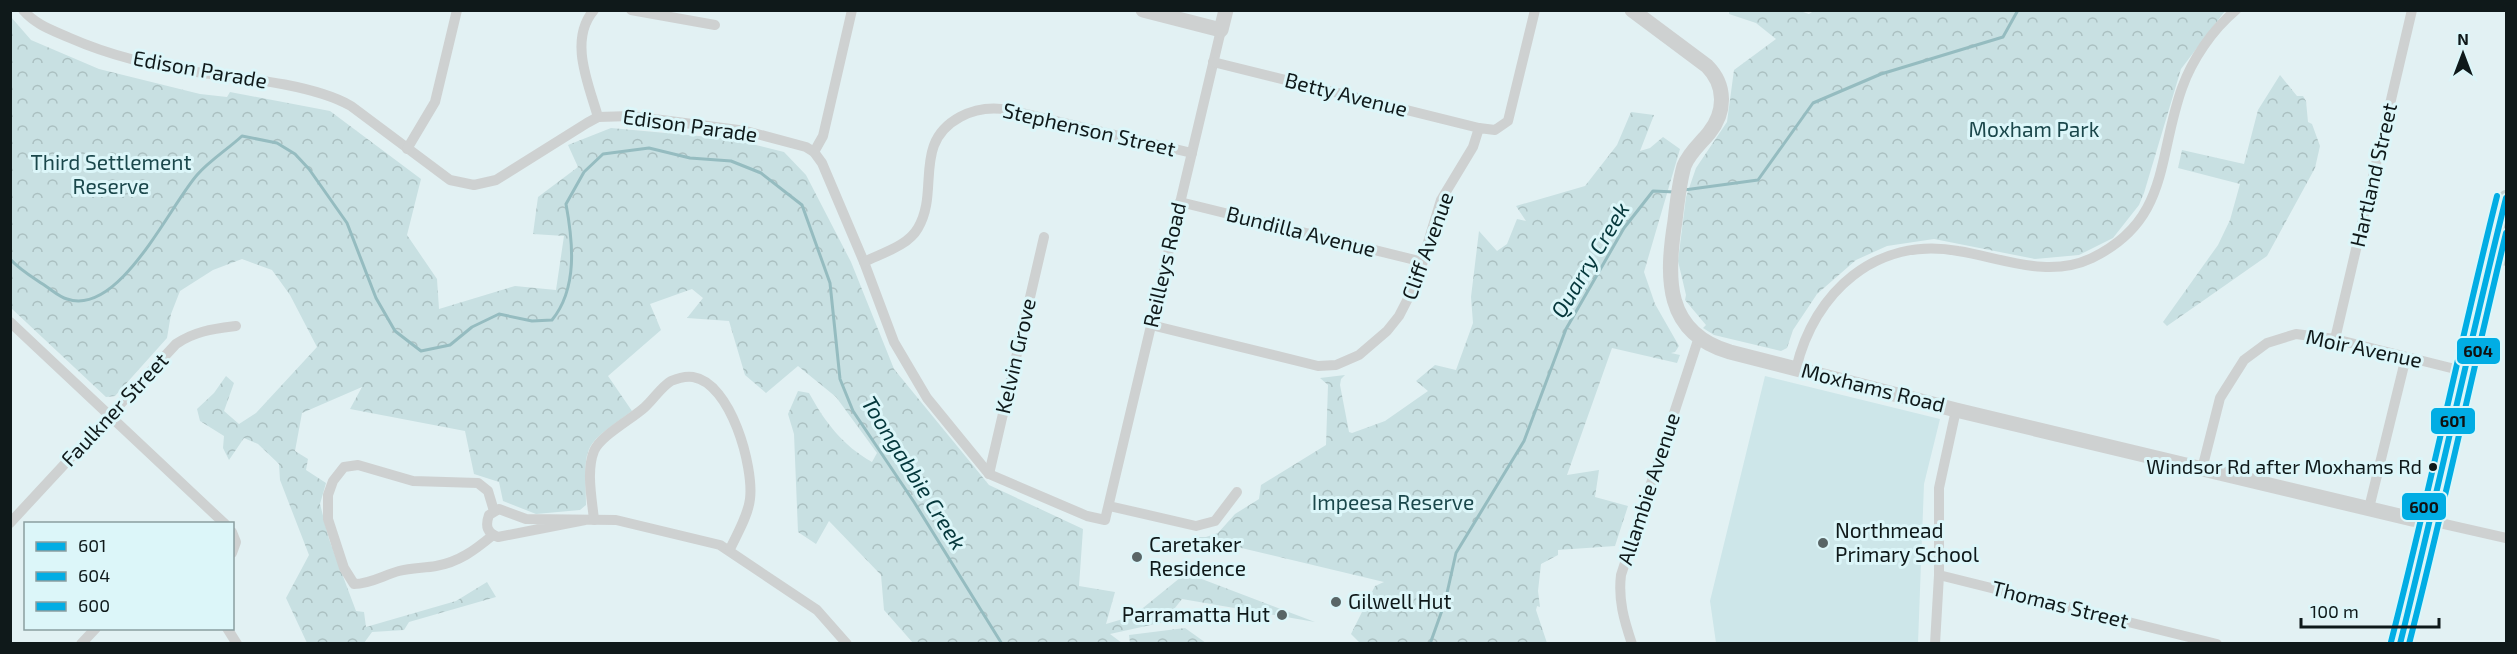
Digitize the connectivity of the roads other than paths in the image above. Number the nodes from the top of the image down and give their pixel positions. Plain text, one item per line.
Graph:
1 (22, 10) edge
2 (457, 10) edge
3 (594, 10) edge
4 (631, 10) edge
5 (852, 10) edge
6 (1143, 10) edge
7 (1226, 10) edge
8 (1534, 10) edge
9 (1632, 10) edge
10 (2236, 10) edge
11 (2412, 10) edge
12 (715, 26) dead end
13 (1221, 30) junction
14 (1213, 62) junction
15 (598, 117) junction
16 (1479, 128) junction
17 (407, 149) junction
18 (814, 152) junction
19 (1192, 153) junction
20 (2506, 198) edge
21 (1180, 202) junction
22 (1044, 237) dead end
23 (2500, 260) edge
24 (864, 262) junction
25 (1423, 262) junction
26 (10, 322) edge
27 (1151, 325) junction
28 (236, 326) dead end
29 (1699, 337) junction
30 (2335, 339) junction
31 (2406, 357) junction
32 (1796, 369) junction
33 (2463, 371) junction
34 (1956, 410) junction
35 (108, 416) junction
36 (2202, 469) junction
37 (989, 474) junction
38 (1237, 492) dead end
39 (1109, 506) junction
40 (2369, 508) junction
41 (494, 511) junction
42 (589, 520) junction
43 (2431, 521) junction
44 (223, 522) edge
45 (10, 523) edge
46 (493, 535) junction
47 (2506, 538) edge
48 (730, 549) junction
49 (1939, 575) junction
50 (228, 630) edge
51 (237, 644) edge
52 (847, 644) edge
53 (1632, 644) edge
54 (1935, 644) edge
55 (2217, 644) edge
56 (2400, 644) edge

1 - 17 street, Edison Parade
2 - 17 street
3 - 15 street
4 - 12 street
5 - 18 street
6 - 13 street
7 - 13 street, Reilleys Road
8 - 16 street
9 - 29 street, Moxhams Road
10 - 32 street
11 - 30 street, Hartland Street
13 - 14 street, Reilleys Road
14 - 16 street, Betty Avenue
14 - 19 street, Reilleys Road
15 - 17 street, Edison Parade
15 - 18 street, Edison Parade
16 - 25 street, Cliff Avenue
18 - 24 street
19 - 21 street, Reilleys Road
19 - 24 street, Stephenson Street
20 - 23 main road
21 - 25 street, Bundilla Avenue
21 - 27 street, Reilleys Road
22 - 37 street, Kelvin Grove
23 - 33 main road
24 - 37 street
25 - 27 street, Cliff Avenue
26 - 35 street
27 - 39 street, Reilleys Road
28 - 35 street, Faulkner Street
29 - 32 street, Moxhams Road
29 - 53 street, Allambie Avenue
30 - 31 street, Moir Avenue
30 - 36 street, Moir Avenue
31 - 33 street, Moir Avenue
31 - 40 street
32 - 34 street, Moxhams Road
33 - 43 main road
34 - 36 street, Moxhams Road
34 - 49 street
35 - 44 street
35 - 45 street, Faulkner Street
36 - 40 street, Moxhams Road
37 - 39 street, Reilleys Road
38 - 39 street
40 - 43 street, Moxhams Road
41 - 42 street
41 - 46 street
41 - 46 street
42 - 46 street
42 - 48 street
42 - 48 street
43 - 47 street
43 - 56 main road
48 - 52 street
49 - 54 street
49 - 55 street, Thomas Street
50 - 51 street

